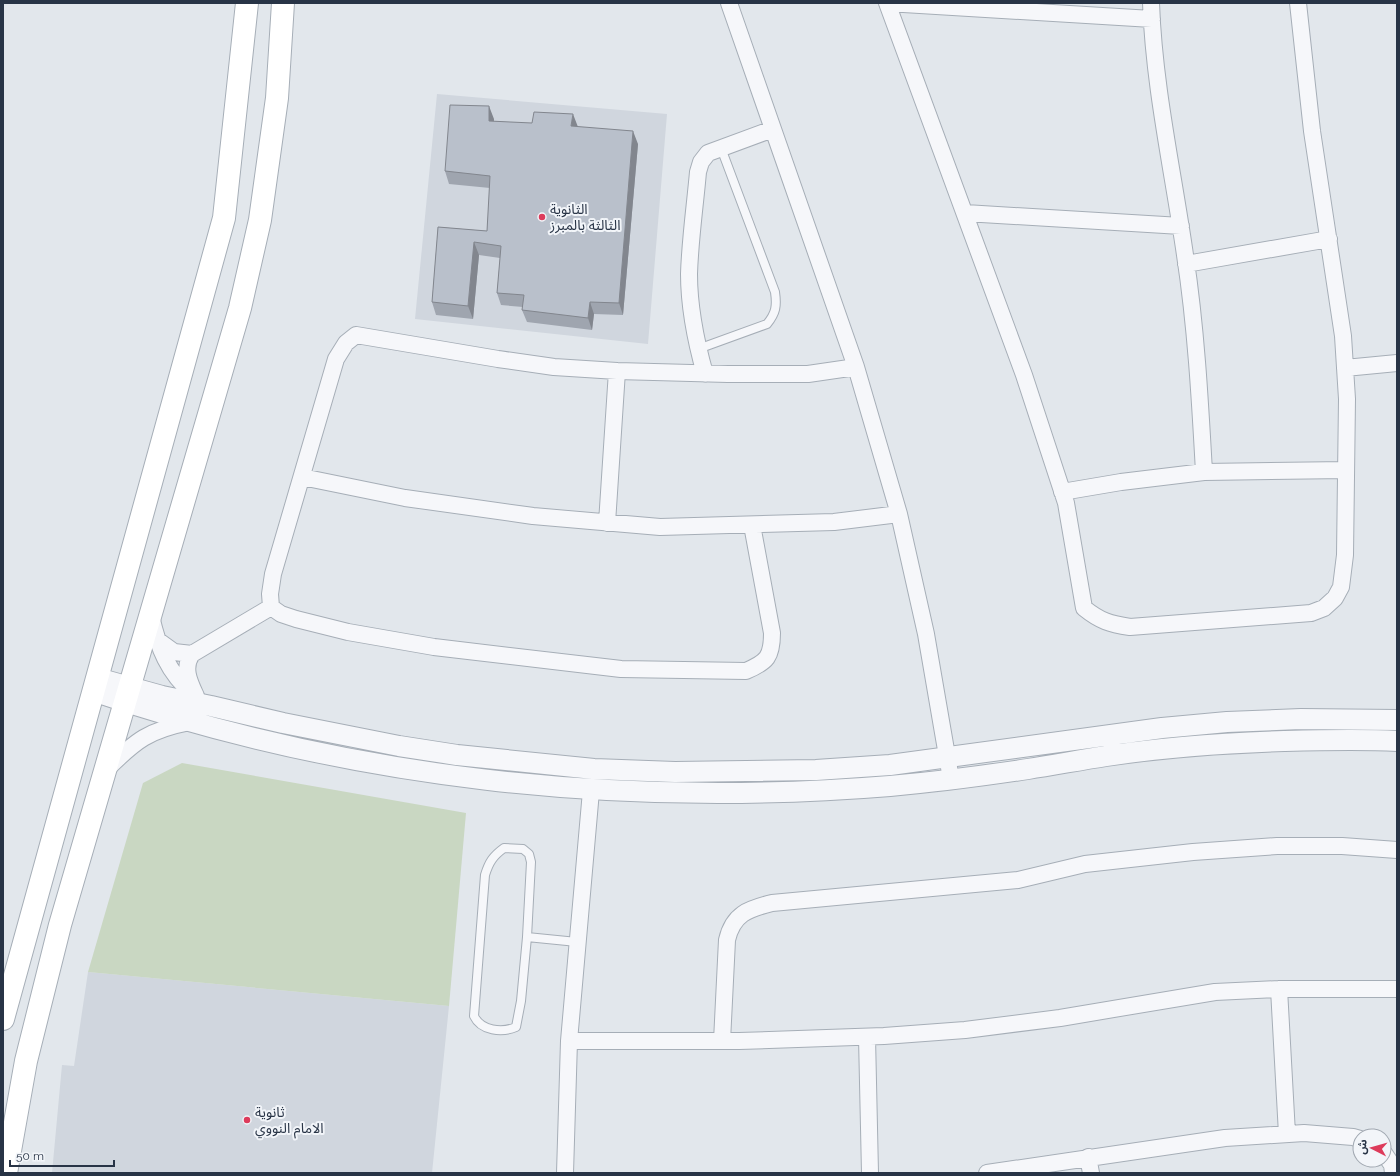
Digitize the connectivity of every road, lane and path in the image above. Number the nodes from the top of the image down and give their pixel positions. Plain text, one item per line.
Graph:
1 (247, 3) edge
2 (283, 3) edge
3 (729, 3) edge
4 (887, 3) edge
5 (1151, 3) edge
6 (1298, 3) edge
7 (1152, 20) junction
8 (773, 129) junction
9 (721, 148) junction
10 (965, 213) junction
11 (1180, 226) junction
12 (1329, 239) junction
13 (1186, 264) junction
14 (698, 349) junction
15 (1397, 364) edge
16 (856, 367) junction
17 (1345, 368) junction
18 (617, 371) junction
19 (705, 374) junction
20 (1346, 470) junction
21 (1204, 472) junction
22 (302, 477) junction
23 (1062, 492) junction
24 (899, 514) junction
25 (607, 523) junction
26 (752, 525) junction
27 (271, 607) junction
28 (151, 614) junction
29 (156, 638) junction
30 (192, 654) junction
31 (95, 684) junction
32 (127, 695) junction
33 (204, 701) junction
34 (1397, 720) edge
35 (190, 722) junction
36 (1397, 741) edge
37 (948, 758) junction
38 (105, 771) junction
39 (951, 779) junction
40 (591, 790) junction
41 (1397, 850) edge
42 (527, 937) junction
43 (577, 942) junction
44 (1279, 989) junction
45 (1397, 989) edge
46 (3, 1019) edge
47 (867, 1037) junction
48 (722, 1041) junction
49 (569, 1042) junction
50 (1287, 1134) junction
51 (1352, 1137) edge
52 (1090, 1165) edge
53 (6, 1173) edge
54 (565, 1173) edge
55 (870, 1173) edge
56 (987, 1173) edge

1 - 31 main road
2 - 28 main road
3 - 8 street
4 - 7 street
4 - 10 street
5 - 7 street
6 - 12 street
7 - 11 street
8 - 9 street
8 - 16 street
9 - 14 street
9 - 14 lane
10 - 11 street
10 - 23 street
11 - 13 street
12 - 13 street
12 - 17 street
13 - 21 street
14 - 19 street
15 - 17 street
16 - 19 street
16 - 24 street
17 - 20 street
18 - 19 street
18 - 22 street
18 - 25 street
20 - 21 street
20 - 23 street
21 - 23 street
22 - 25 street
22 - 27 street
24 - 26 street
24 - 37 street
25 - 26 street
26 - 27 street
27 - 30 street
28 - 29 street
28 - 32 main road
29 - 30 street
29 - 33 street
30 - 33 street
31 - 32 street
31 - 46 main road
32 - 33 street
32 - 35 street
32 - 38 main road
33 - 37 street
34 - 37 street
35 - 38 street
35 - 40 street
36 - 39 street
37 - 39 street
38 - 53 main road
39 - 40 street
40 - 43 street
41 - 48 street
42 - 42 lane
42 - 43 lane
43 - 49 street
44 - 45 street
44 - 47 street
44 - 50 street
47 - 48 street
47 - 55 street
48 - 49 street
49 - 54 street
50 - 51 street
50 - 52 street
52 - 56 street

